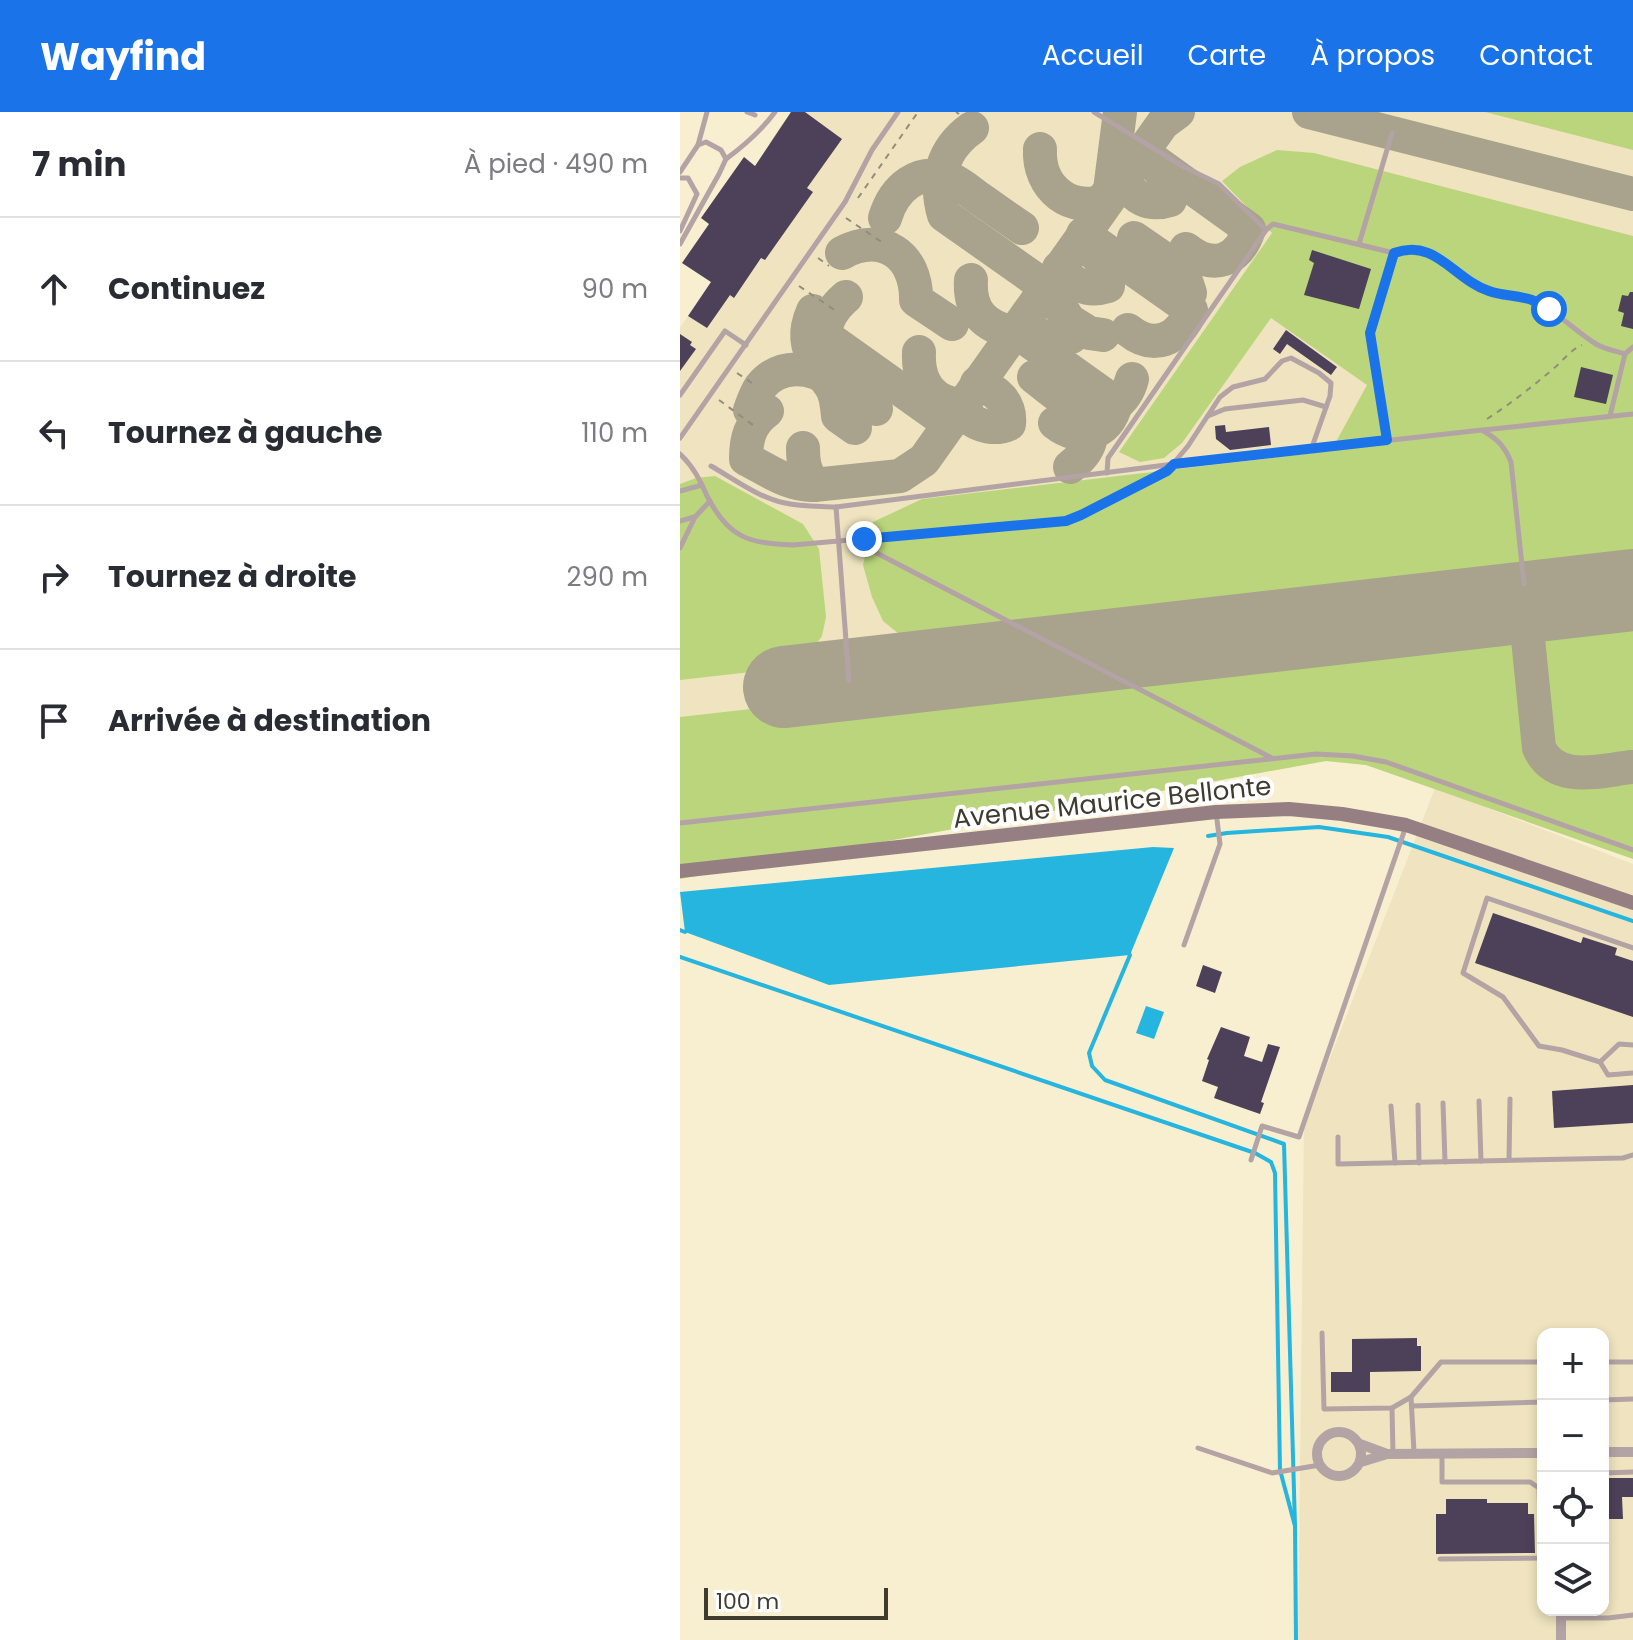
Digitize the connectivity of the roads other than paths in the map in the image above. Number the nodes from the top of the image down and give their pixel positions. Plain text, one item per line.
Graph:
1 (707, 112) edge
2 (747, 112) edge
3 (775, 112) edge
4 (898, 112) edge
5 (1094, 112) edge
6 (755, 115) dead end
7 (1392, 133) dead end
8 (698, 145) junction
9 (726, 159) junction
10 (680, 175) edge
11 (1266, 230) junction
12 (680, 231) edge
13 (680, 244) edge
14 (1359, 244) junction
15 (1394, 253) junction
16 (746, 345) junction
17 (1633, 347) edge
18 (1625, 354) junction
19 (680, 395) edge
20 (1326, 407) junction
21 (1633, 414) edge
22 (1610, 416) junction
23 (1208, 417) junction
24 (1482, 430) junction
25 (680, 438) edge
26 (1387, 440) junction
27 (1311, 450) junction
28 (680, 454) edge
29 (1174, 464) junction
30 (711, 466) dead end
31 (1107, 473) junction
32 (702, 485) junction
33 (680, 491) edge
34 (710, 501) junction
35 (836, 507) junction
36 (695, 517) junction
37 (680, 521) edge
38 (864, 539) junction
39 (840, 541) junction
40 (680, 548) edge
41 (1524, 584) dead end
42 (849, 681) dead end
43 (1273, 759) junction
44 (1217, 819) junction
45 (680, 823) edge
46 (1405, 829) junction
47 (1633, 850) edge
48 (680, 871) edge
49 (1633, 903) edge
50 (1184, 945) dead end
51 (1633, 948) edge
52 (1633, 1045) edge
53 (1600, 1062) junction
54 (1633, 1073) edge
55 (1510, 1099) dead end
56 (1479, 1101) dead end
57 (1443, 1103) dead end
58 (1418, 1105) dead end
59 (1391, 1106) dead end
60 (1338, 1137) dead end
61 (1633, 1155) edge
62 (1251, 1160) dead end
63 (1509, 1160) junction
64 (1481, 1161) junction
65 (1445, 1162) junction
66 (1395, 1163) junction
67 (1419, 1163) junction
68 (1322, 1333) dead end
69 (1537, 1362) edge
70 (1609, 1362) edge
71 (1633, 1362) edge
72 (1411, 1397) junction
73 (1633, 1399) edge
74 (1609, 1400) edge
75 (1537, 1402) edge
76 (1412, 1406) junction
77 (1392, 1408) junction
78 (1360, 1444) junction
79 (1198, 1448) dead end
80 (1609, 1452) edge
81 (1633, 1452) edge
82 (1442, 1453) junction
83 (1537, 1453) edge
84 (1390, 1454) junction
85 (1414, 1454) junction
86 (1361, 1462) junction
87 (1320, 1465) junction
88 (1633, 1472) edge
89 (1609, 1473) edge
90 (1440, 1559) dead end
91 (1633, 1615) edge
92 (1561, 1616) edge
93 (1584, 1616) edge
94 (1561, 1640) edge

1 - 8 lane
2 - 6 lane
3 - 9 lane
4 - 16 lane
5 - 11 lane
7 - 14 lane
8 - 9 lane
8 - 10 lane
9 - 13 lane
10 - 12 lane
11 - 14 lane
11 - 31 lane
14 - 15 lane
15 - 18 lane
15 - 26 lane
16 - 19 lane
16 - 25 lane
17 - 18 lane
18 - 22 lane
20 - 23 lane
20 - 23 lane
20 - 27 lane
21 - 22 lane
22 - 24 lane
23 - 29 lane
24 - 26 lane
24 - 41 lane
26 - 27 lane
27 - 29 lane
28 - 32 lane
29 - 31 lane
29 - 38 lane
30 - 35 lane
31 - 35 lane
32 - 33 lane
32 - 34 lane
34 - 36 lane
34 - 39 lane
35 - 39 lane
36 - 37 lane
36 - 40 lane
38 - 39 lane
38 - 43 lane
39 - 42 lane
43 - 45 lane
43 - 47 lane
44 - 46 street, Avenue Maurice Bellonte
44 - 48 street, Avenue Maurice Bellonte
44 - 50 lane
46 - 49 street, Avenue Maurice Bellonte
46 - 62 lane
51 - 53 lane
52 - 53 lane
53 - 54 lane
55 - 63 lane
56 - 64 lane
57 - 65 lane
58 - 67 lane
59 - 66 lane
60 - 66 lane
61 - 63 lane
63 - 64 lane
64 - 65 lane
65 - 67 lane
66 - 67 lane
68 - 77 lane
69 - 72 lane
70 - 71 lane
72 - 76 lane
72 - 77 lane
73 - 74 lane
75 - 76 lane
76 - 85 lane
77 - 84 lane
78 - 84 street
78 - 86 street
78 - 87 street
79 - 87 lane
80 - 81 street
82 - 83 street
82 - 85 street
82 - 90 lane
84 - 85 street
84 - 86 street
86 - 87 street
88 - 89 lane
91 - 93 lane
92 - 94 street

